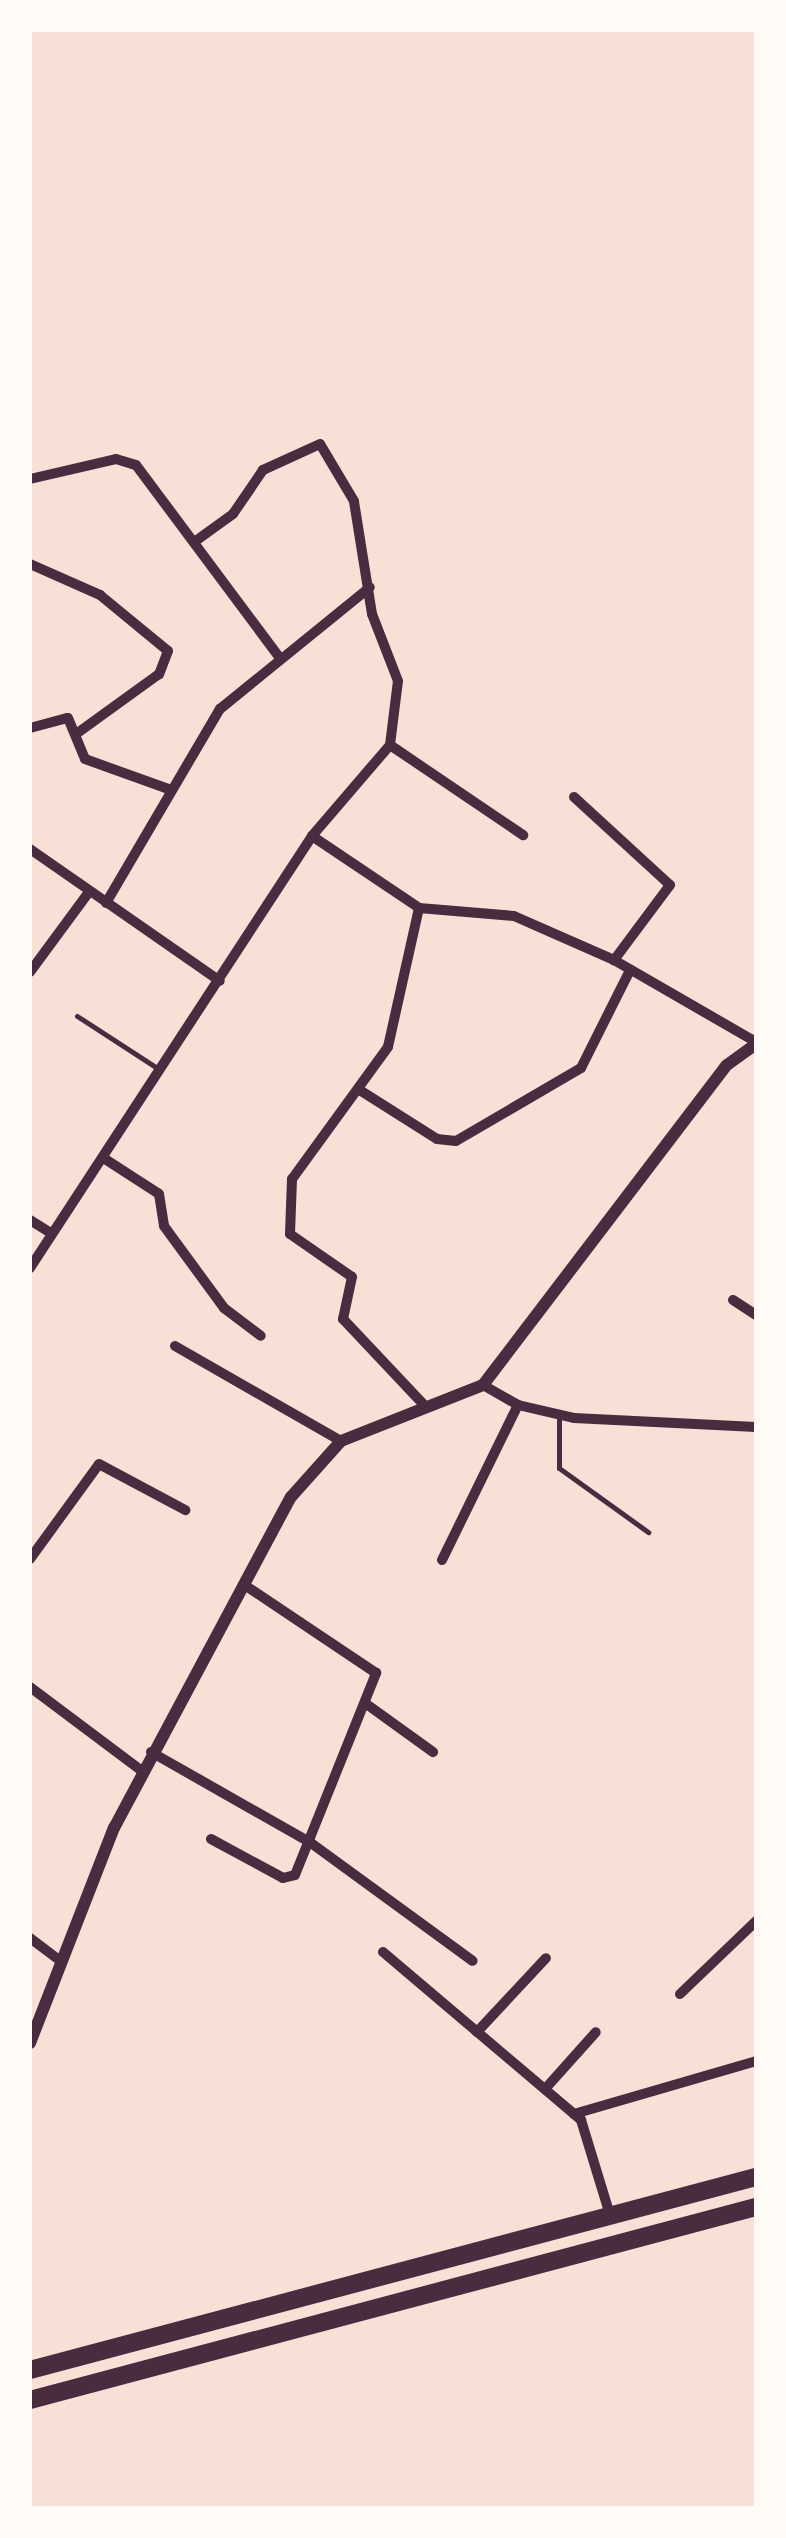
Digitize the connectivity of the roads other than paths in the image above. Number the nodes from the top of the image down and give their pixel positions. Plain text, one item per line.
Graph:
1 (30, 479) edge
2 (197, 540) junction
3 (30, 564) edge
4 (370, 588) junction
5 (280, 658) junction
6 (30, 728) edge
7 (79, 732) junction
8 (390, 745) junction
9 (171, 790) junction
10 (574, 796) dead end
11 (522, 835) dead end
12 (312, 836) junction
13 (30, 850) edge
14 (89, 892) junction
15 (106, 903) junction
16 (419, 908) junction
17 (614, 960) junction
18 (630, 970) junction
19 (30, 972) edge
20 (220, 981) junction
21 (76, 1016) dead end
22 (756, 1043) edge
23 (163, 1072) junction
24 (358, 1089) junction
25 (105, 1158) junction
26 (30, 1220) edge
27 (51, 1233) junction
28 (30, 1268) edge
29 (733, 1300) dead end
30 (756, 1315) edge
31 (261, 1336) dead end
32 (175, 1346) dead end
33 (483, 1386) junction
34 (518, 1406) junction
35 (427, 1408) junction
36 (559, 1414) junction
37 (756, 1427) edge
38 (341, 1440) junction
39 (185, 1510) dead end
40 (648, 1532) dead end
41 (30, 1559) edge
42 (442, 1560) dead end
43 (246, 1586) junction
44 (30, 1687) edge
45 (365, 1703) junction
46 (151, 1752) junction
47 (433, 1752) dead end
48 (142, 1771) junction
49 (212, 1839) dead end
50 (311, 1843) junction
51 (756, 1921) edge
52 (30, 1938) edge
53 (383, 1952) dead end
54 (546, 1958) dead end
55 (60, 1961) junction
56 (473, 1961) dead end
57 (680, 1994) dead end
58 (477, 2032) junction
59 (596, 2032) dead end
60 (30, 2043) edge
61 (756, 2060) edge
62 (545, 2089) junction
63 (574, 2114) junction
64 (756, 2177) edge
65 (756, 2207) edge
66 (610, 2215) junction
67 (30, 2370) edge
68 (30, 2400) edge

1 - 2 street
2 - 4 street
2 - 5 street
3 - 7 street
4 - 5 street
4 - 8 street
5 - 9 street
6 - 7 street
7 - 9 street
8 - 11 street
8 - 12 street
9 - 15 street
10 - 17 street
12 - 16 street
12 - 20 street
13 - 14 street
14 - 15 street
14 - 19 street
15 - 20 street
16 - 17 street
16 - 24 street
17 - 18 street
18 - 22 street
18 - 24 street
20 - 23 street
21 - 23 lane
22 - 33 street
23 - 25 street
24 - 35 street
25 - 27 street
25 - 31 street
26 - 27 street
27 - 28 street
29 - 30 street
32 - 38 street
33 - 34 street
33 - 35 street
34 - 36 street
34 - 42 street
35 - 38 street
36 - 37 street
36 - 40 lane
38 - 43 street
39 - 41 street
43 - 45 street
43 - 46 street
44 - 48 street
45 - 47 street
45 - 50 street
46 - 48 street
46 - 50 street
48 - 55 street
49 - 50 street
50 - 56 street
51 - 57 street
52 - 55 street
53 - 58 street
54 - 58 street
55 - 60 street
58 - 62 street
59 - 62 street
61 - 63 street
62 - 63 street
63 - 66 street
64 - 66 highway
65 - 68 highway
66 - 67 highway

